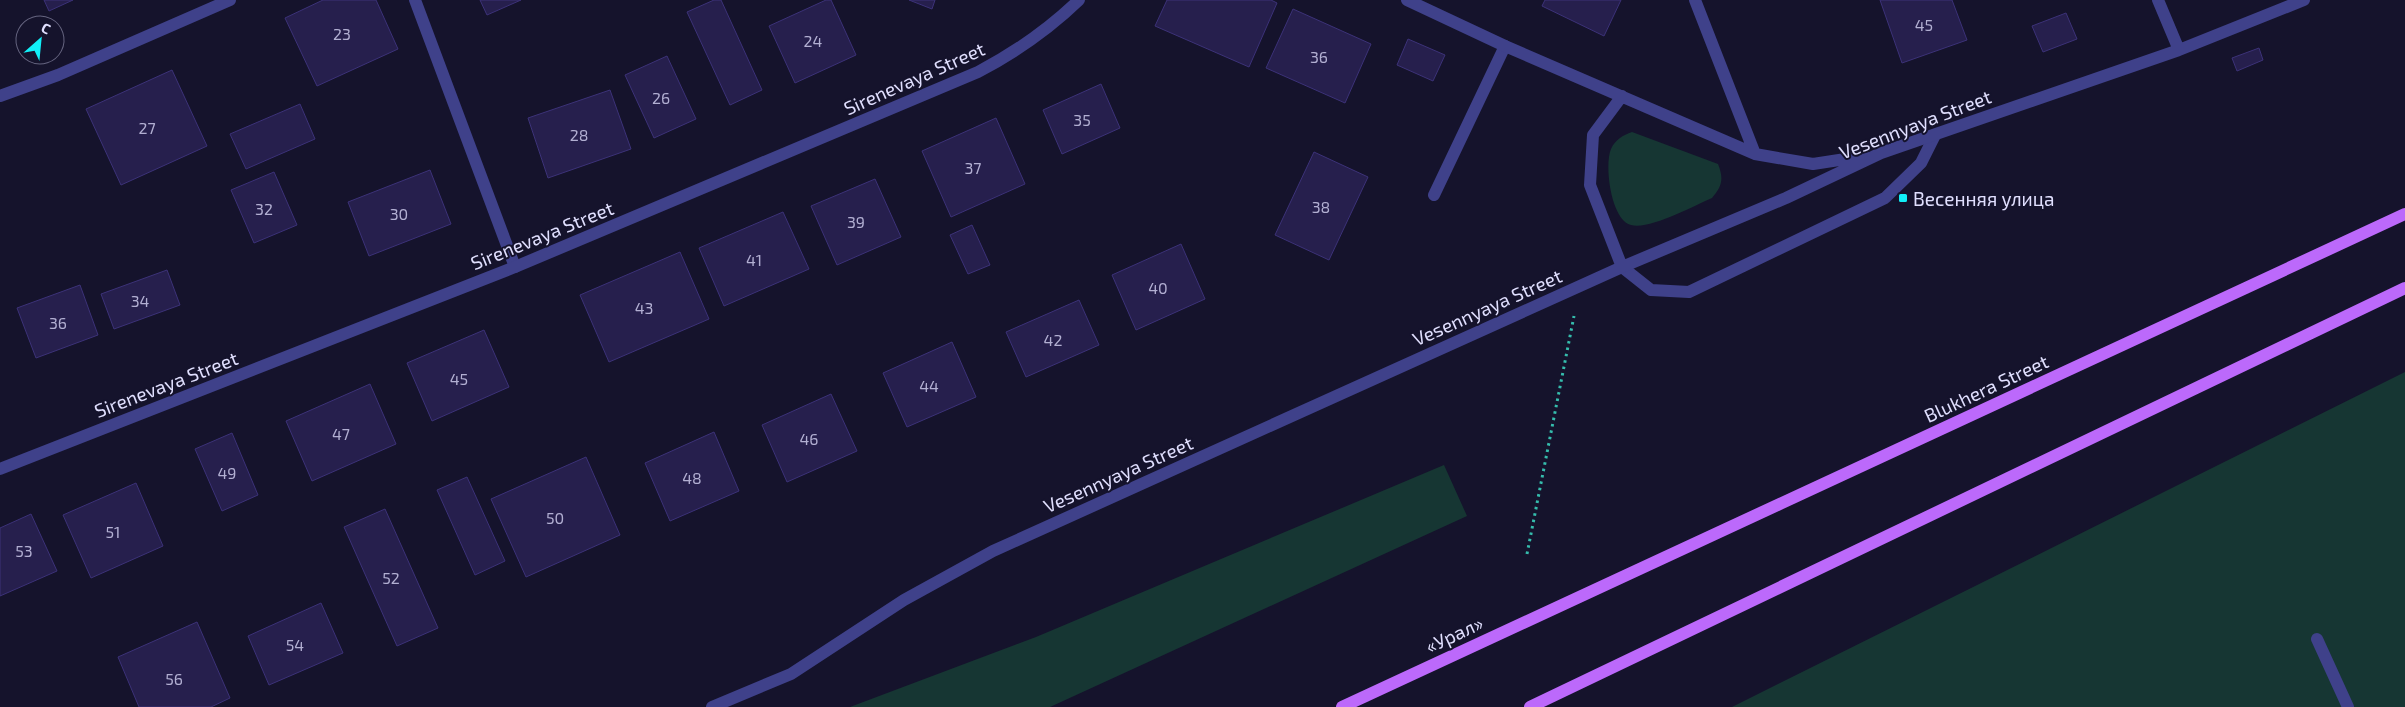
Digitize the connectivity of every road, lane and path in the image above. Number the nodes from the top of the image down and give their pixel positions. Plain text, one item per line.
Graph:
1 (230, 0) edge
2 (415, 0) edge
3 (1079, 0) edge
4 (1407, 0) edge
5 (1695, 0) edge
6 (2158, 0) edge
7 (2304, 0) edge
8 (1505, 46) junction
9 (2179, 50) junction
10 (0, 96) edge
11 (1622, 96) junction
12 (1935, 135) junction
13 (1882, 153) junction
14 (1756, 154) junction
15 (1434, 195) dead end
16 (2405, 214) edge
17 (515, 267) junction
18 (1622, 267) junction
19 (1580, 286) junction
20 (2405, 288) edge
21 (0, 469) edge
22 (1527, 554) dead end
23 (1582, 596) joint
24 (2316, 639) dead end
25 (712, 707) edge
26 (1342, 707) edge
27 (1530, 707) edge
28 (2348, 707) edge

1 - 10 street
2 - 17 street
3 - 17 street, Sirenevaya Street
4 - 8 street
5 - 14 street
6 - 9 street
7 - 9 street, Vesennyaya Street
8 - 11 street
8 - 15 street
9 - 12 street, Vesennyaya Street
11 - 14 street
11 - 18 street
12 - 13 street, Vesennyaya Street
12 - 18 street
13 - 14 street
13 - 18 street, Vesennyaya Street
16 - 23 main road, Blukhera Street
17 - 21 street, Sirenevaya Street
18 - 19 street, Vesennyaya Street
19 - 22 path
19 - 25 street, Vesennyaya Street
20 - 27 main road
23 - 26 main road, «Урал»
24 - 28 street

